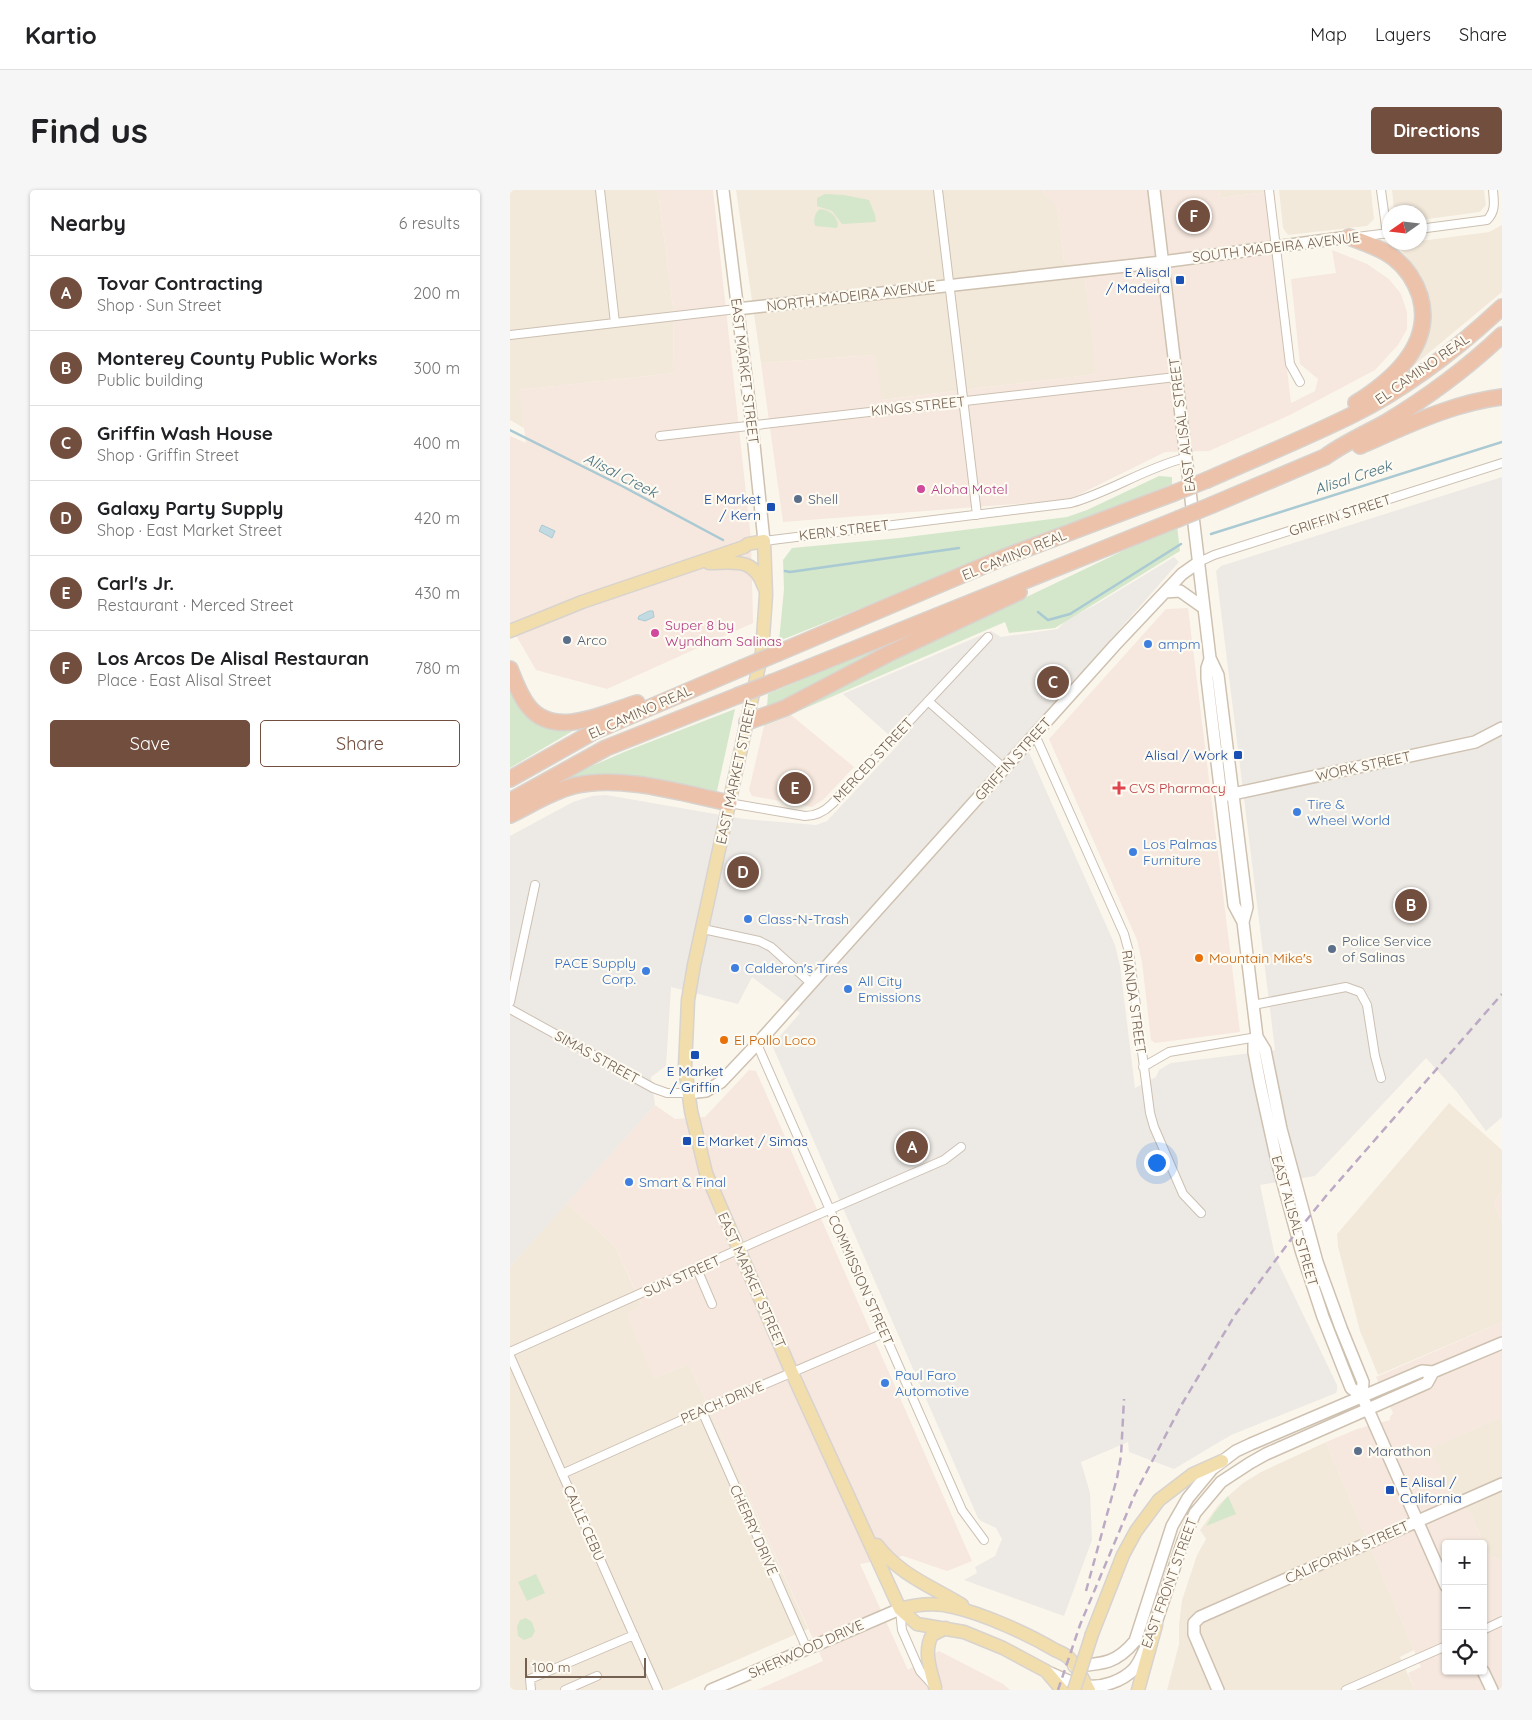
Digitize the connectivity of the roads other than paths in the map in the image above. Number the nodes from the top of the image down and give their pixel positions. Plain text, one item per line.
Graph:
1 (600, 190) edge
2 (723, 190) edge
3 (938, 190) edge
4 (1154, 190) edge
5 (1269, 190) edge
6 (1381, 190) edge
7 (1493, 190) edge
8 (1383, 205) edge
9 (1427, 229) edge
10 (1382, 234) edge
11 (1349, 237) junction
12 (1276, 246) junction
13 (1162, 262) junction
14 (949, 284) junction
15 (1502, 307) edge
16 (737, 309) junction
17 (616, 323) junction
18 (510, 335) edge
19 (1502, 335) edge
20 (1176, 377) junction
21 (1300, 382) dead end
22 (1502, 397) edge
23 (963, 401) junction
24 (752, 425) junction
25 (1312, 434) junction
26 (660, 436) dead end
27 (1325, 457) junction
28 (1185, 458) junction
29 (1502, 463) edge
30 (977, 515) junction
31 (764, 541) junction
32 (1070, 561) junction
33 (1199, 562) junction
34 (699, 563) junction
35 (1165, 592) junction
36 (766, 595) junction
37 (1204, 608) junction
38 (510, 630) edge
39 (988, 637) dead end
40 (1210, 660) junction
41 (510, 669) edge
42 (710, 682) junction
43 (928, 701) junction
44 (747, 722) junction
45 (1502, 728) edge
46 (1035, 735) junction
47 (1005, 769) junction
48 (510, 779) edge
49 (1234, 793) junction
50 (1221, 796) junction
51 (510, 801) edge
52 (729, 803) junction
53 (510, 815) edge
54 (535, 885) dead end
55 (1243, 922) junction
56 (703, 929) junction
57 (812, 984) junction
58 (510, 1002) edge
59 (1253, 1004) junction
60 (510, 1009) edge
61 (1257, 1037) junction
62 (757, 1044) junction
63 (1144, 1067) junction
64 (1381, 1078) dead end
65 (688, 1093) junction
66 (962, 1147) dead end
67 (830, 1211) junction
68 (1201, 1213) dead end
69 (739, 1251) junction
70 (697, 1269) junction
71 (712, 1304) dead end
72 (884, 1333) junction
73 (1502, 1343) edge
74 (510, 1352) edge
75 (510, 1356) edge
76 (792, 1372) junction
77 (1433, 1372) junction
78 (1362, 1396) junction
79 (1368, 1409) junction
80 (702, 1411) junction
81 (1222, 1461) junction
82 (562, 1474) junction
83 (1502, 1484) edge
84 (1418, 1521) junction
85 (863, 1525) junction
86 (984, 1540) dead end
87 (1446, 1585) edge
88 (900, 1609) junction
89 (974, 1613) junction
90 (1502, 1621) edge
91 (1156, 1625) junction
92 (946, 1628) junction
93 (1487, 1628) edge
94 (634, 1635) junction
95 (1442, 1648) edge
96 (807, 1649) junction
97 (1074, 1666) junction
98 (1046, 1671) junction
99 (1485, 1675) edge
100 (597, 1676) dead end
101 (1088, 1688) edge
102 (936, 1689) edge
103 (531, 1690) edge
104 (565, 1690) edge
105 (658, 1690) edge
106 (711, 1690) edge
107 (1062, 1690) edge
108 (1074, 1690) edge
109 (1138, 1690) edge
110 (1218, 1690) edge
111 (1346, 1690) edge
112 (1492, 1690) edge

1 - 17 street
2 - 16 main road, EAST MARKET STREET
3 - 14 street
4 - 13 main road, EAST ALISAL STREET
5 - 12 street
6 - 8 street
7 - 9 street
10 - 11 street, SOUTH MADEIRA AVENUE
11 - 12 main road, SOUTH MADEIRA AVENUE
11 - 25 highway
12 - 13 main road, SOUTH MADEIRA AVENUE
12 - 21 street
13 - 14 main road, NORTH MADEIRA AVENUE
13 - 20 main road, EAST ALISAL STREET
14 - 16 main road, NORTH MADEIRA AVENUE
14 - 23 street
15 - 25 highway, EL CAMINO REAL
16 - 17 street, NORTH MADEIRA AVENUE
16 - 24 main road, EAST MARKET STREET
17 - 18 street, NORTH MADEIRA AVENUE
19 - 27 highway, EL CAMINO REAL
20 - 23 street, KINGS STREET
20 - 28 main road, EAST ALISAL STREET
22 - 27 highway
23 - 24 street, KINGS STREET
23 - 30 street
24 - 26 street, KINGS STREET
24 - 31 main road, EAST MARKET STREET
25 - 42 highway, EL CAMINO REAL, bridge
27 - 32 highway, EL CAMINO REAL, bridge
28 - 30 street, KERN STREET
28 - 33 main road, EAST ALISAL STREET
29 - 33 street, GRIFFIN STREET
30 - 31 street, KERN STREET
31 - 34 main road, KERN STREET
31 - 36 main road, EAST MARKET STREET
32 - 44 highway
32 - 51 highway, EL CAMINO REAL, bridge
33 - 35 main road, GRIFFIN STREET
33 - 37 main road, EAST ALISAL STREET
34 - 36 main road
34 - 38 main road, KERN STREET
35 - 37 main road
35 - 46 main road, GRIFFIN STREET
36 - 44 main road, EAST MARKET STREET
37 - 40 main road, EAST ALISAL STREET
39 - 43 street, MERCED STREET
40 - 49 main road, EAST ALISAL STREET
40 - 50 main road, EAST ALISAL STREET
41 - 42 highway
42 - 48 highway, EL CAMINO REAL
43 - 47 street
43 - 52 street, MERCED STREET
44 - 52 main road, EAST MARKET STREET
45 - 49 main road, WORK STREET
46 - 47 main road, GRIFFIN STREET
46 - 63 street, RIANDA STREET
47 - 57 main road, GRIFFIN STREET
49 - 50 main road, WORK STREET
49 - 55 main road, EAST ALISAL STREET
50 - 55 main road, EAST ALISAL STREET
52 - 53 highway
52 - 56 main road, EAST MARKET STREET
54 - 58 street
55 - 59 main road, EAST ALISAL STREET
56 - 57 street
56 - 65 main road, EAST MARKET STREET
57 - 62 main road, GRIFFIN STREET
59 - 61 main road, EAST ALISAL STREET
59 - 64 street
60 - 65 street, SIMAS STREET
61 - 63 street
61 - 78 main road, EAST ALISAL STREET
62 - 65 main road, GRIFFIN STREET
62 - 67 street, COMMISSION STREET
63 - 68 street, RIANDA STREET
65 - 69 main road, EAST MARKET STREET
66 - 67 street, SUN STREET
67 - 69 street, SUN STREET
67 - 72 street, COMMISSION STREET
69 - 70 street, SUN STREET
69 - 76 main road, EAST MARKET STREET
70 - 71 street
70 - 74 street, SUN STREET
72 - 76 street, PEACH DRIVE
72 - 86 street, COMMISSION STREET
73 - 77 main road
75 - 82 street, CALLE CEBU
76 - 80 street, PEACH DRIVE
76 - 85 main road, EAST MARKET STREET
77 - 78 main road, EAST FRONT STREET
77 - 79 main road, EAST FRONT STREET
78 - 79 main road, EAST ALISAL STREET
78 - 81 main road, EAST FRONT STREET
79 - 84 main road, EAST ALISAL STREET
79 - 91 main road, EAST FRONT STREET
80 - 82 street, PEACH DRIVE
80 - 96 street, CHERRY DRIVE
81 - 97 main road, EAST FRONT STREET
81 - 108 main road, bridge
82 - 94 street, CALLE CEBU
83 - 84 main road, CALIFORNIA STREET
84 - 87 main road, EAST ALISAL STREET
84 - 110 main road, CALIFORNIA STREET
85 - 88 main road, EAST MARKET STREET
85 - 89 main road
88 - 89 main road
88 - 92 main road, EAST FRONT STREET
88 - 96 main road, SHERWOOD DRIVE
88 - 102 street, EAST MARKET STREET
89 - 97 main road
90 - 93 street
91 - 101 main road, EAST FRONT STREET
91 - 109 main road
92 - 98 main road, EAST FRONT STREET
92 - 102 main road
94 - 103 street
94 - 105 street, CALLE CEBU
95 - 111 street
96 - 106 main road, SHERWOOD DRIVE
97 - 101 main road
98 - 101 main road, EAST FRONT STREET
98 - 107 main road
99 - 112 main road
100 - 104 street

